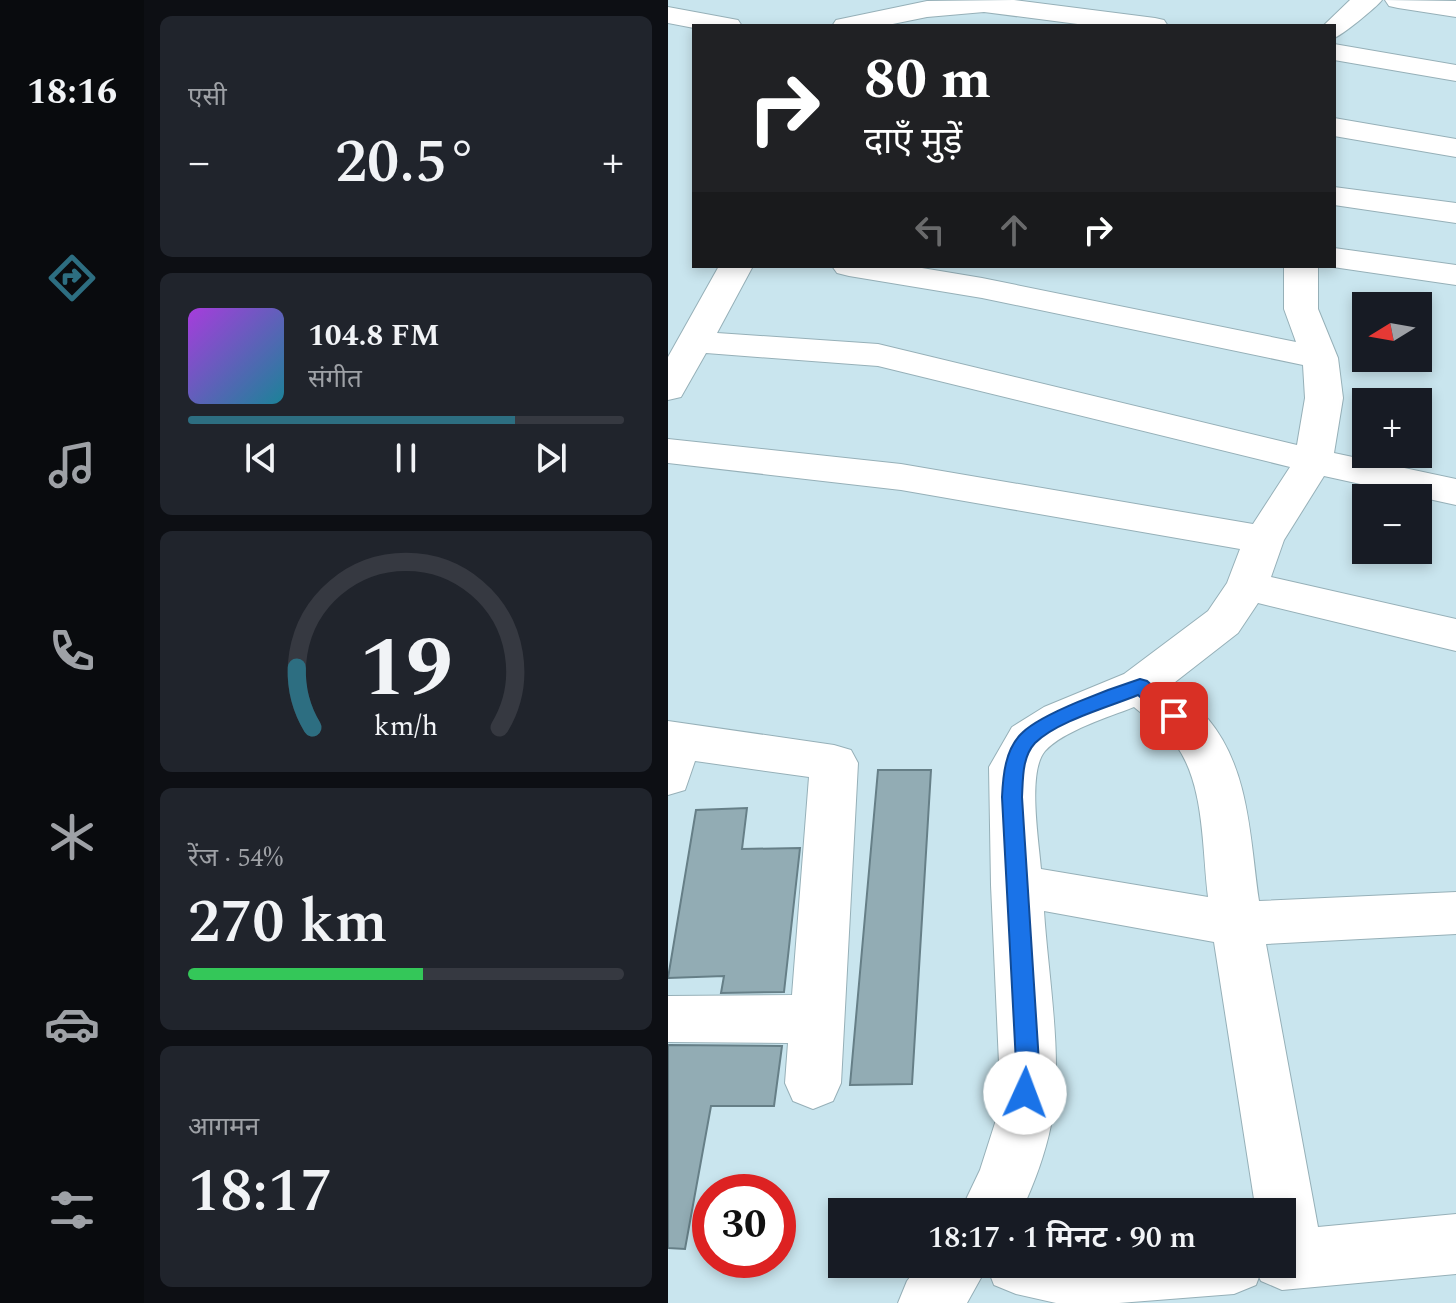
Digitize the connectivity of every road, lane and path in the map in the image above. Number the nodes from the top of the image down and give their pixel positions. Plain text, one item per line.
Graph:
1 (1369, 0) edge
2 (1398, 0) edge
3 (1456, 9) edge
4 (668, 15) edge
5 (718, 24) edge
6 (855, 24) edge
7 (1139, 24) edge
8 (1336, 28) edge
9 (1336, 52) edge
10 (1456, 73) edge
11 (1336, 127) edge
12 (1456, 148) edge
13 (1336, 196) edge
14 (1456, 213) edge
15 (1336, 258) edge
16 (735, 268) edge
17 (861, 268) edge
18 (1301, 268) edge
19 (1456, 275) edge
20 (694, 342) junction
21 (1320, 358) junction
22 (668, 389) edge
23 (668, 451) edge
24 (1313, 461) junction
25 (1456, 492) edge
26 (1264, 540) junction
27 (1247, 586) junction
28 (1456, 635) edge
29 (1140, 686) junction
30 (671, 752) edge
31 (1016, 885) junction
32 (1456, 913) edge
33 (1237, 924) junction
34 (670, 1019) dead end
35 (818, 1019) junction
36 (813, 1083) dead end
37 (997, 1198) edge
38 (1279, 1198) edge
39 (1456, 1244) edge
40 (1296, 1259) edge
41 (948, 1278) edge
42 (929, 1303) edge

1 - 8 street
2 - 3 street
4 - 5 street
6 - 7 street
9 - 10 street
11 - 12 street
13 - 14 street
15 - 19 street
16 - 20 street
17 - 21 street
18 - 21 street
20 - 22 street
20 - 24 street
21 - 24 street
23 - 26 street
24 - 25 street
24 - 26 street
26 - 27 street
27 - 28 street
27 - 29 street
29 - 31 street
29 - 33 street
30 - 35 street
31 - 33 street
31 - 37 street
32 - 33 street
33 - 38 street
34 - 35 street
35 - 36 street
39 - 40 street
41 - 42 street

